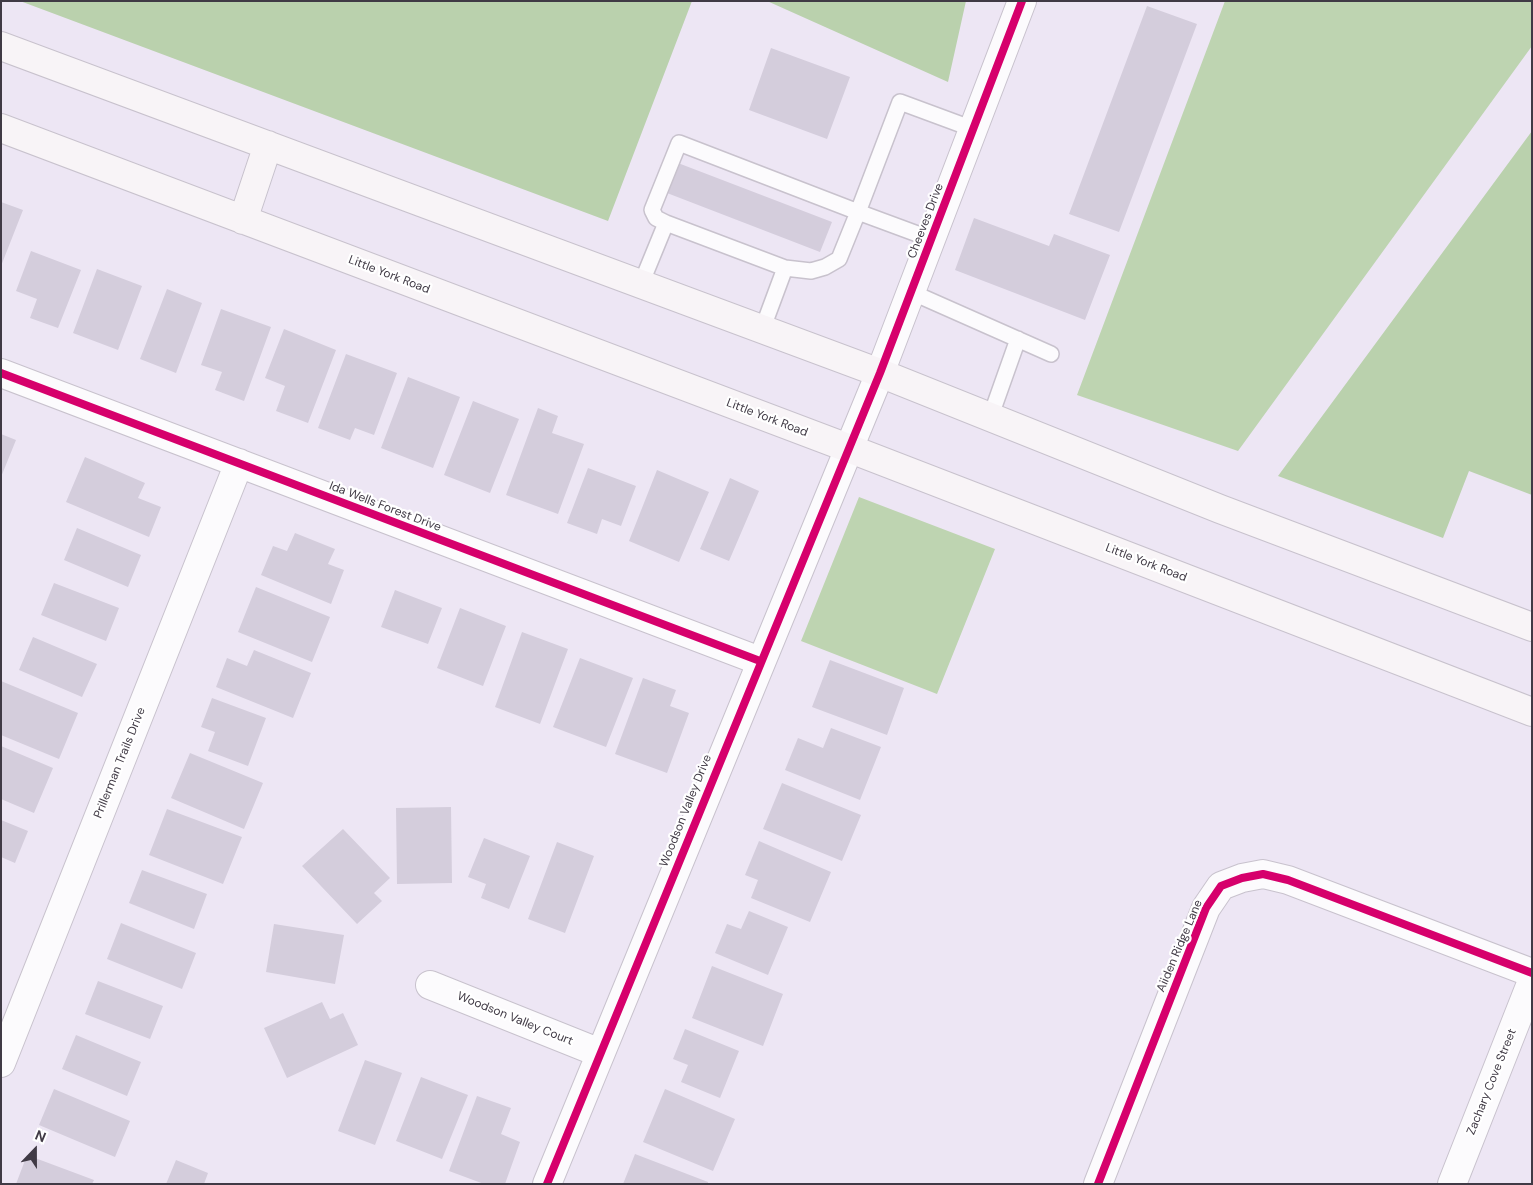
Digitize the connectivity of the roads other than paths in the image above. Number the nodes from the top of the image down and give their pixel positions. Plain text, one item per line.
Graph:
1 (1022, 1) edge
2 (1, 46) edge
3 (1, 128) edge
4 (973, 129) junction
5 (268, 145) junction
6 (858, 212) junction
7 (243, 220) junction
8 (666, 223) junction
9 (931, 239) junction
10 (786, 268) junction
11 (641, 284) junction
12 (911, 292) junction
13 (762, 330) junction
14 (1018, 339) junction
15 (1051, 354) dead end
16 (1, 373) edge
17 (880, 373) junction
18 (990, 418) junction
19 (848, 448) junction
20 (239, 463) junction
21 (1532, 627) edge
22 (760, 661) junction
23 (1532, 712) edge
24 (1532, 973) edge
25 (1532, 981) edge
26 (430, 985) dead end
27 (600, 1053) junction
28 (1, 1063) edge
29 (548, 1184) edge
30 (1098, 1184) edge
31 (1452, 1184) edge

1 - 4 street, Cheeves Drive
2 - 5 main road
3 - 7 main road, Little York Road
4 - 6 lane
4 - 9 street, Cheeves Drive
5 - 7 main road
5 - 11 main road
6 - 8 lane
6 - 9 lane
6 - 10 lane
7 - 19 main road, Little York Road
8 - 10 lane
8 - 11 lane
9 - 12 street, Cheeves Drive
10 - 13 lane
11 - 13 main road
12 - 14 lane
12 - 17 street, Cheeves Drive
13 - 17 main road
14 - 15 lane
14 - 18 lane
16 - 20 street, Ida Wells Forest Drive
17 - 18 main road
17 - 19 street, Cheeves Drive
18 - 21 main road
19 - 22 street, Woodson Valley Drive
19 - 23 main road, Little York Road
20 - 22 street, Ida Wells Forest Drive
20 - 28 street, Prillerman Trails Drive
22 - 27 street, Woodson Valley Drive
24 - 30 street, Aiiden Ridge Lane
25 - 31 street, Zachary Cove Street
26 - 27 street, Woodson Valley Court
27 - 29 street, Woodson Valley Drive

